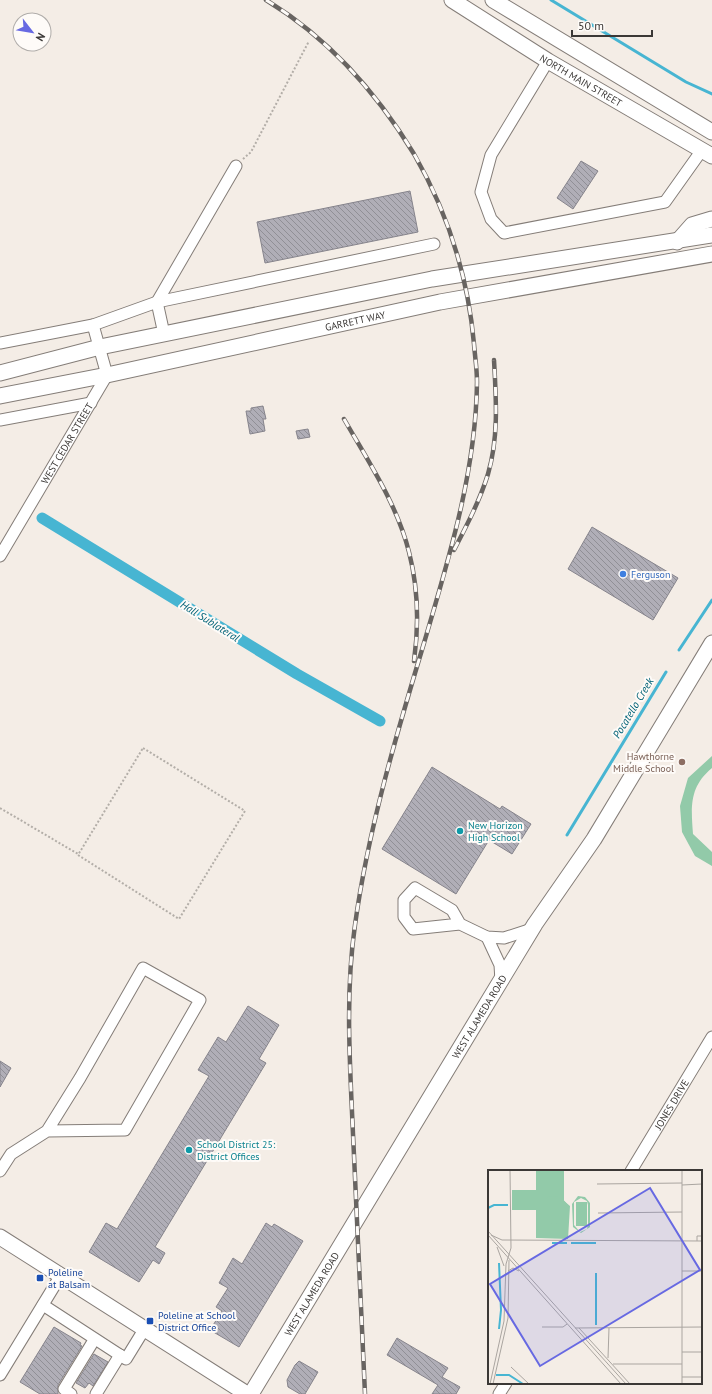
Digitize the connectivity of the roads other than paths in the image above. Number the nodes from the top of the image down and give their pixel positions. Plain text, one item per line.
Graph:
1 (452, 0) edge
2 (498, 3) edge
3 (491, 26) junction
4 (548, 61) junction
5 (709, 130) edge
6 (707, 153) edge
7 (236, 166) road end
8 (712, 219) edge
9 (712, 235) edge
10 (676, 242) junction
11 (434, 244) dead end
12 (712, 254) edge
13 (157, 302) junction
14 (93, 326) junction
15 (164, 334) junction
16 (0, 343) edge
17 (100, 347) junction
18 (0, 373) edge
19 (107, 375) junction
20 (0, 396) edge
21 (91, 402) junction
22 (0, 420) edge
23 (0, 556) edge
24 (712, 643) edge
25 (460, 924) junction
26 (532, 929) junction
27 (487, 937) junction
28 (501, 981) junction
29 (712, 1037) edge
30 (47, 1131) junction
31 (632, 1170) edge
32 (0, 1171) edge
33 (0, 1237) edge
34 (62, 1275) junction
35 (43, 1305) junction
36 (145, 1328) junction
37 (94, 1340) junction
38 (120, 1355) junction
39 (0, 1376) edge
40 (505, 1384) edge
41 (71, 1394) edge
42 (96, 1394) edge
43 (247, 1394) edge
44 (251, 1394) edge
45 (499, 1394) edge

1 - 3 main road, NORTH MAIN STREET
2 - 3 main road
2 - 5 main road
3 - 4 main road, NORTH MAIN STREET
4 - 6 main road, NORTH MAIN STREET
4 - 6 street
7 - 13 street
8 - 10 main road
9 - 10 main road
10 - 15 main road
11 - 13 street
12 - 19 main road, GARRETT WAY
13 - 14 street
13 - 15 street
14 - 16 street
14 - 17 street
15 - 17 main road
17 - 18 main road
17 - 19 street
19 - 20 main road, GARRETT WAY
19 - 21 street, WEST CEDAR STREET
21 - 22 street
21 - 23 street, WEST CEDAR STREET
24 - 26 main road, WEST ALAMEDA ROAD
25 - 25 street
25 - 27 street
26 - 27 street
26 - 28 main road, WEST ALAMEDA ROAD
27 - 28 street
28 - 44 main road, WEST ALAMEDA ROAD
29 - 31 street, JONES DRIVE
30 - 30 street
30 - 32 street
33 - 34 main road
34 - 35 street
34 - 36 main road
35 - 37 street
35 - 39 street
36 - 38 street
36 - 43 main road
37 - 38 street
37 - 41 street
38 - 42 street
40 - 45 street

